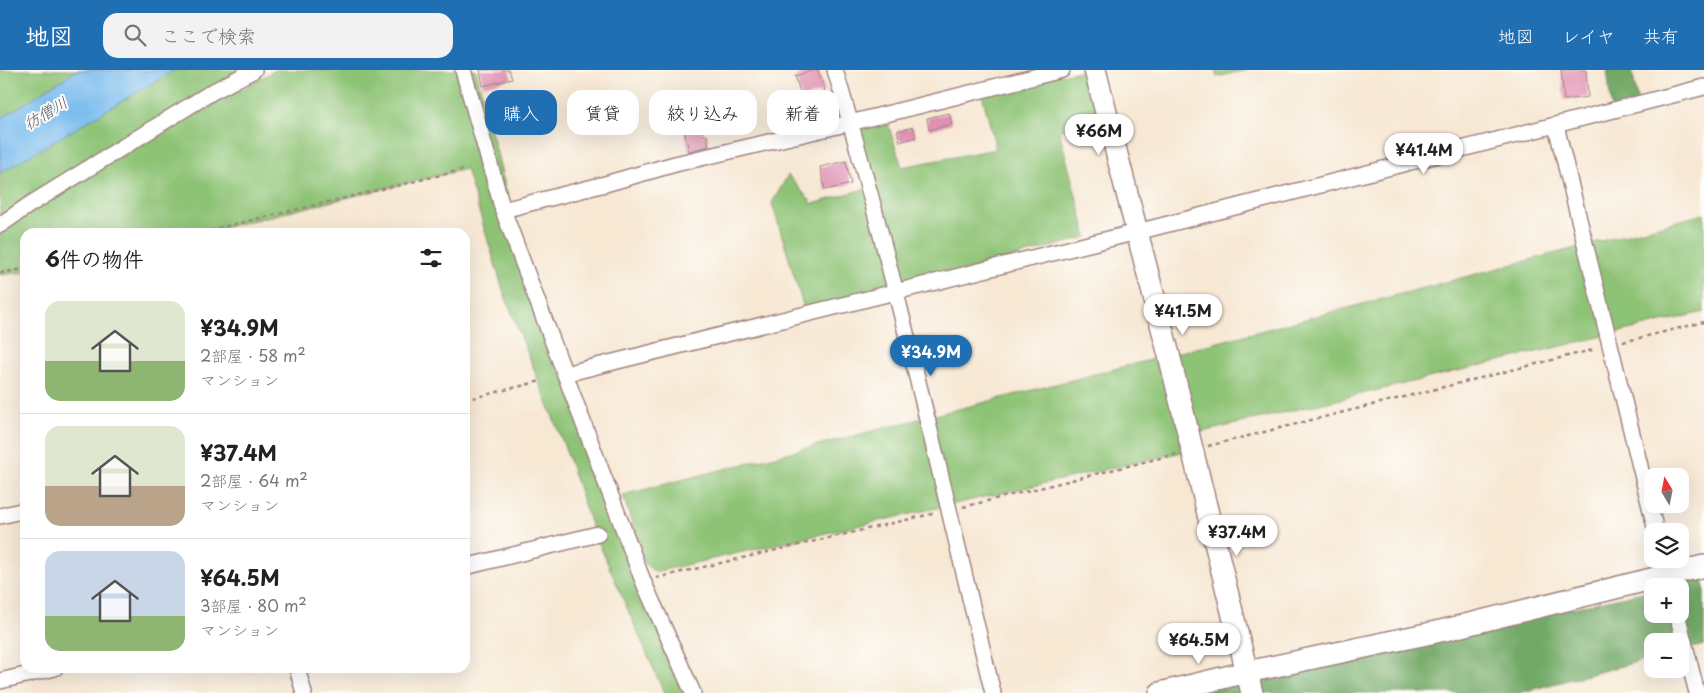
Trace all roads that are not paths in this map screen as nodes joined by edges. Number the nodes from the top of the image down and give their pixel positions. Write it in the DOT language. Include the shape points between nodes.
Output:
graph roads {
  1 [pos="254,70"];
  2 [pos="463,70"];
  3 [pos="835,70"];
  4 [pos="1062,70"];
  5 [pos="1095,70"];
  6 [pos="1704,87"];
  7 [pos="850,123"];
  8 [pos="1556,126"];
  9 [pos="503,210"];
  10 [pos="0,225"];
  11 [pos="1137,232"];
  12 [pos="895,293"];
  13 [pos="565,374"];
  14 [pos="20,511"];
  15 [pos="0,516"];
  16 [pos="1654,523"];
  17 [pos="598,534"];
  18 [pos="470,566"];
  19 [pos="1704,566"];
  20 [pos="1666,573"];
  21 [pos="1678,623"];
  22 [pos="1247,672"];
  23 [pos="34,673"];
  24 [pos="299,673"];
  25 [pos="0,681"];
  26 [pos="304,693"];
  27 [pos="693,693"];
  28 [pos="993,693"];
  29 [pos="1160,693"];
  30 [pos="1252,693"];
  31 [pos="1697,693"];
  1 -- 10 [label="street" via="204,97"];
  2 -- 9 [label="street"];
  3 -- 7 [label="street"];
  4 -- 7 [label="street"];
  5 -- 11 [label="street"];
  6 -- 8 [label="street"];
  7 -- 9 [label="street" via="675,164"];
  7 -- 12 [label="street"];
  8 -- 11 [label="street"];
  8 -- 16 [label="street"];
  9 -- 13 [label="street"];
  11 -- 12 [label="street"];
  11 -- 22 [label="street"];
  12 -- 13 [label="street"];
  12 -- 28 [label="street"];
  13 -- 27 [label="street" via="643,581"];
  14 -- 15 [label="street"];
  17 -- 18 [label="street"];
  19 -- 20 [label="street"];
  20 -- 22 [label="street" via="1445,630"];
  21 -- 31 [label="street"];
  22 -- 29 [label="street"];
  22 -- 30 [label="street"];
  23 -- 25 [label="street"];
  24 -- 26 [label="street"];
}
